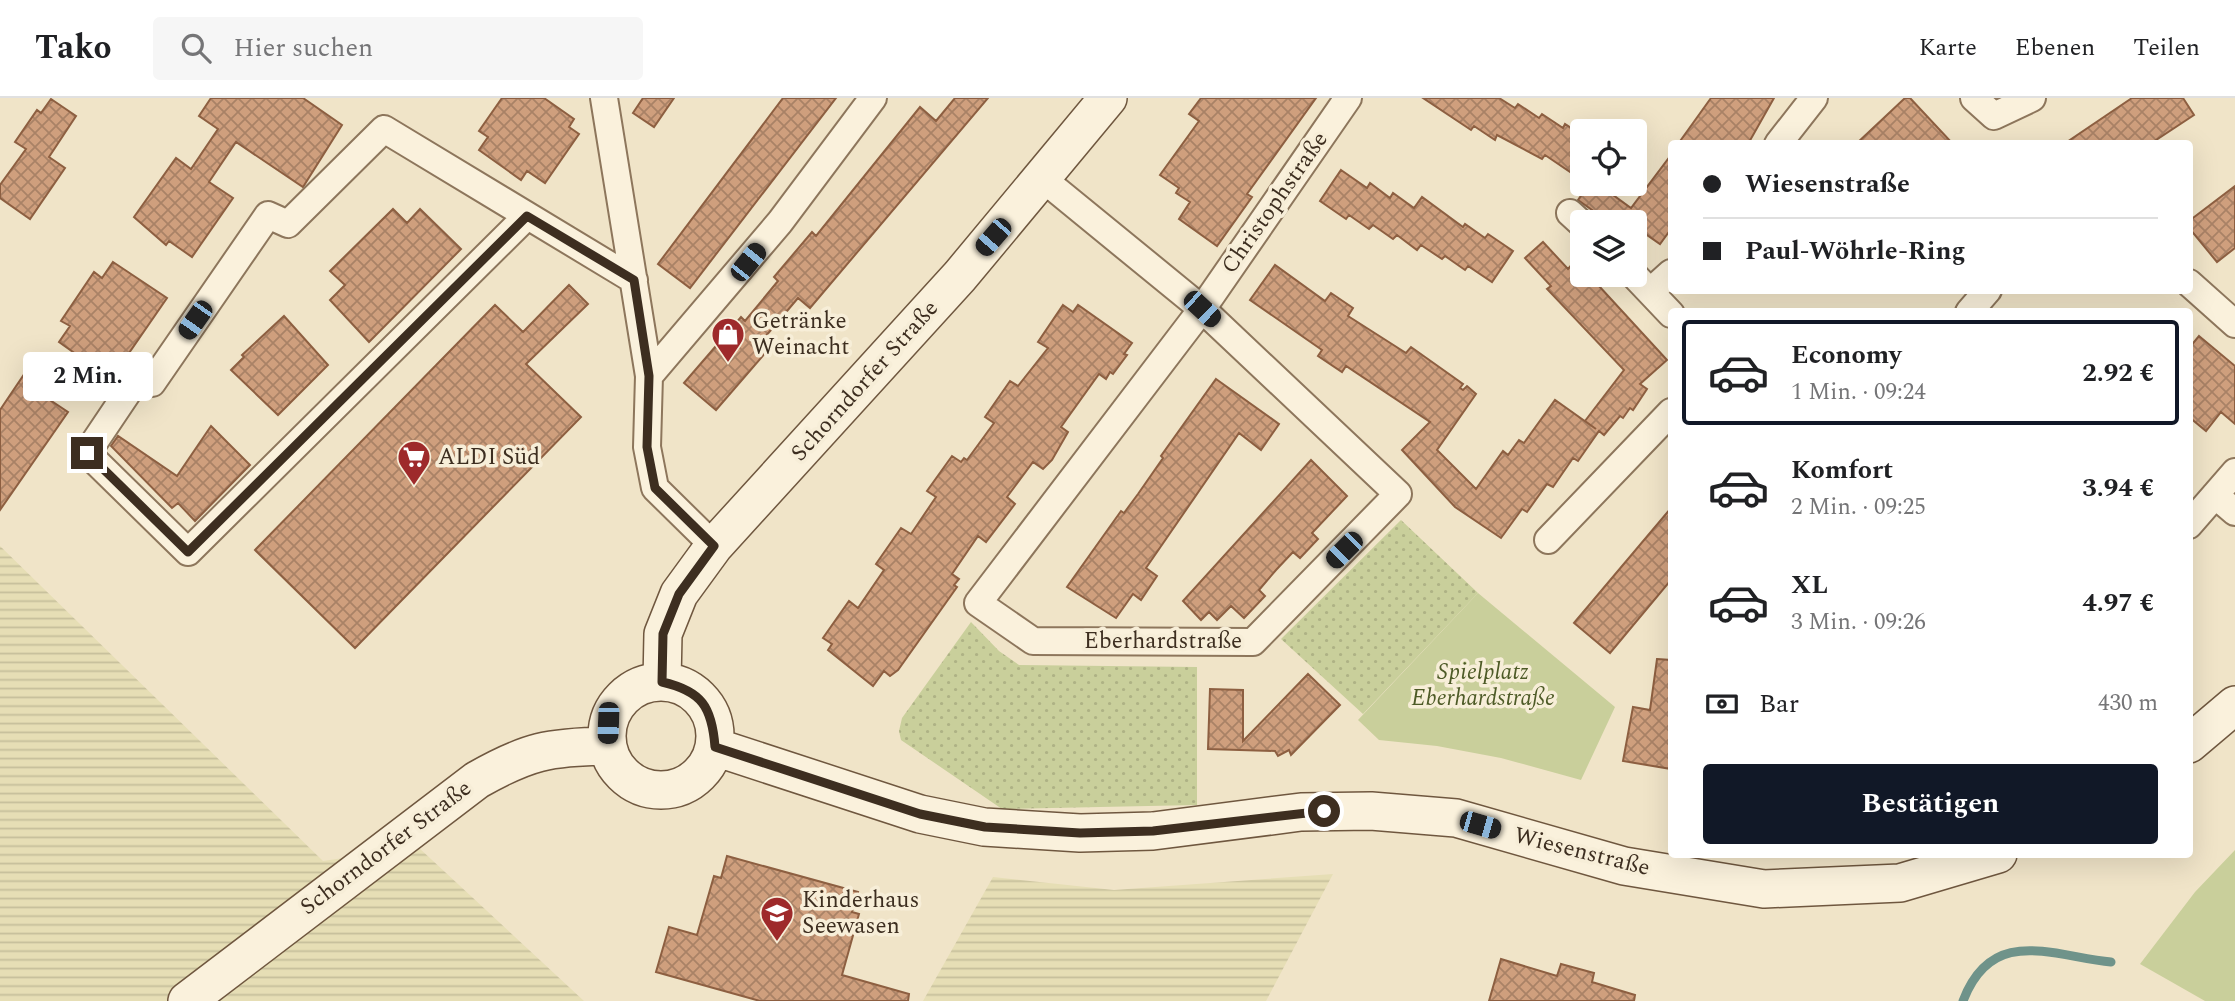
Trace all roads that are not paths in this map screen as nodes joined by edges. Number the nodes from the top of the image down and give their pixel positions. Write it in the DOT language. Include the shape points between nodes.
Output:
graph roads {
  1 [pos="604,98"];
  2 [pos="873,98"];
  3 [pos="1108,98"];
  4 [pos="1348,98"];
  5 [pos="1814,98"];
  6 [pos="1973,98"];
  7 [pos="2032,98"];
  8 [pos="1781,140"];
  9 [pos="1043,179"];
  10 [pos="527,216"];
  11 [pos="1668,274"];
  12 [pos="634,280"];
  13 [pos="1647,282"];
  14 [pos="1647,287"];
  15 [pos="2193,287"];
  16 [pos="1985,294"];
  17 [pos="1972,308"];
  18 [pos="1202,309"];
  19 [pos="1668,311"];
  20 [pos="2235,324"];
  21 [pos="649,376"];
  22 [pos="1668,415"];
  23 [pos="2235,472"];
  24 [pos="2214,495"];
  25 [pos="2235,512"];
  26 [pos="2193,519"];
  27 [pos="1548,540"];
  28 [pos="714,546"];
  29 [pos="662,682"];
  30 [pos="2235,705"];
  31 [pos="2193,741"];
  32 [pos="607,746"];
  33 [pos="715,747"];
  34 [pos="1984,858"];
  35 [pos="187,1001"];
  1 -- 12 [label="street"];
  2 -- 21 [label="street" via="780,222"];
  3 -- 9 [label="street, Schorndorfer Straße"];
  4 -- 18 [label="street, Christophstraße"];
  5 -- 8 [label="street"];
  6 -- 7 [label="street" via="1994,116"];
  9 -- 18 [label="street, Eberhardstraße"];
  9 -- 28 [label="street, Schorndorfer Straße" via="867,381"];
  10 -- 10 [label="street" via="188,552 87,453 132,386 152,383 268,215 288,224 384,129"];
  10 -- 12 [label="street"];
  11 -- 13 [label="street"];
  12 -- 21 [label="street"];
  14 -- 19 [label="street"];
  15 -- 20 [label="street"];
  16 -- 17 [label="street"];
  18 -- 18 [label="street, Eberhardstraße" via="1398,494 1253,642 1033,641 978,603"];
  21 -- 28 [label="street" via="647,447 655,488"];
  22 -- 27 [label="street"];
  23 -- 24 [label="street"];
  24 -- 25 [label="street"];
  24 -- 26 [label="street"];
  28 -- 29 [label="street, Schorndorfer Straße" via="679,594 663,634"];
  29 -- 32 [label="street" via="625,695 608,723"];
  29 -- 33 [label="street" via="684,687 703,702 713,722"];
  30 -- 31 [label="street"];
  32 -- 33 [label="street" via="614,763 633,785 664,791 693,779"];
  32 -- 35 [label="street, Schorndorfer Straße" via="538,751 517,757 477,780"];
  33 -- 34 [label="street, Wiesenstraße" via="920,814 985,827 1080,833 1141,831 1301,812 1371,811 1456,818 1624,866 1764,889 1900,883"];
}
